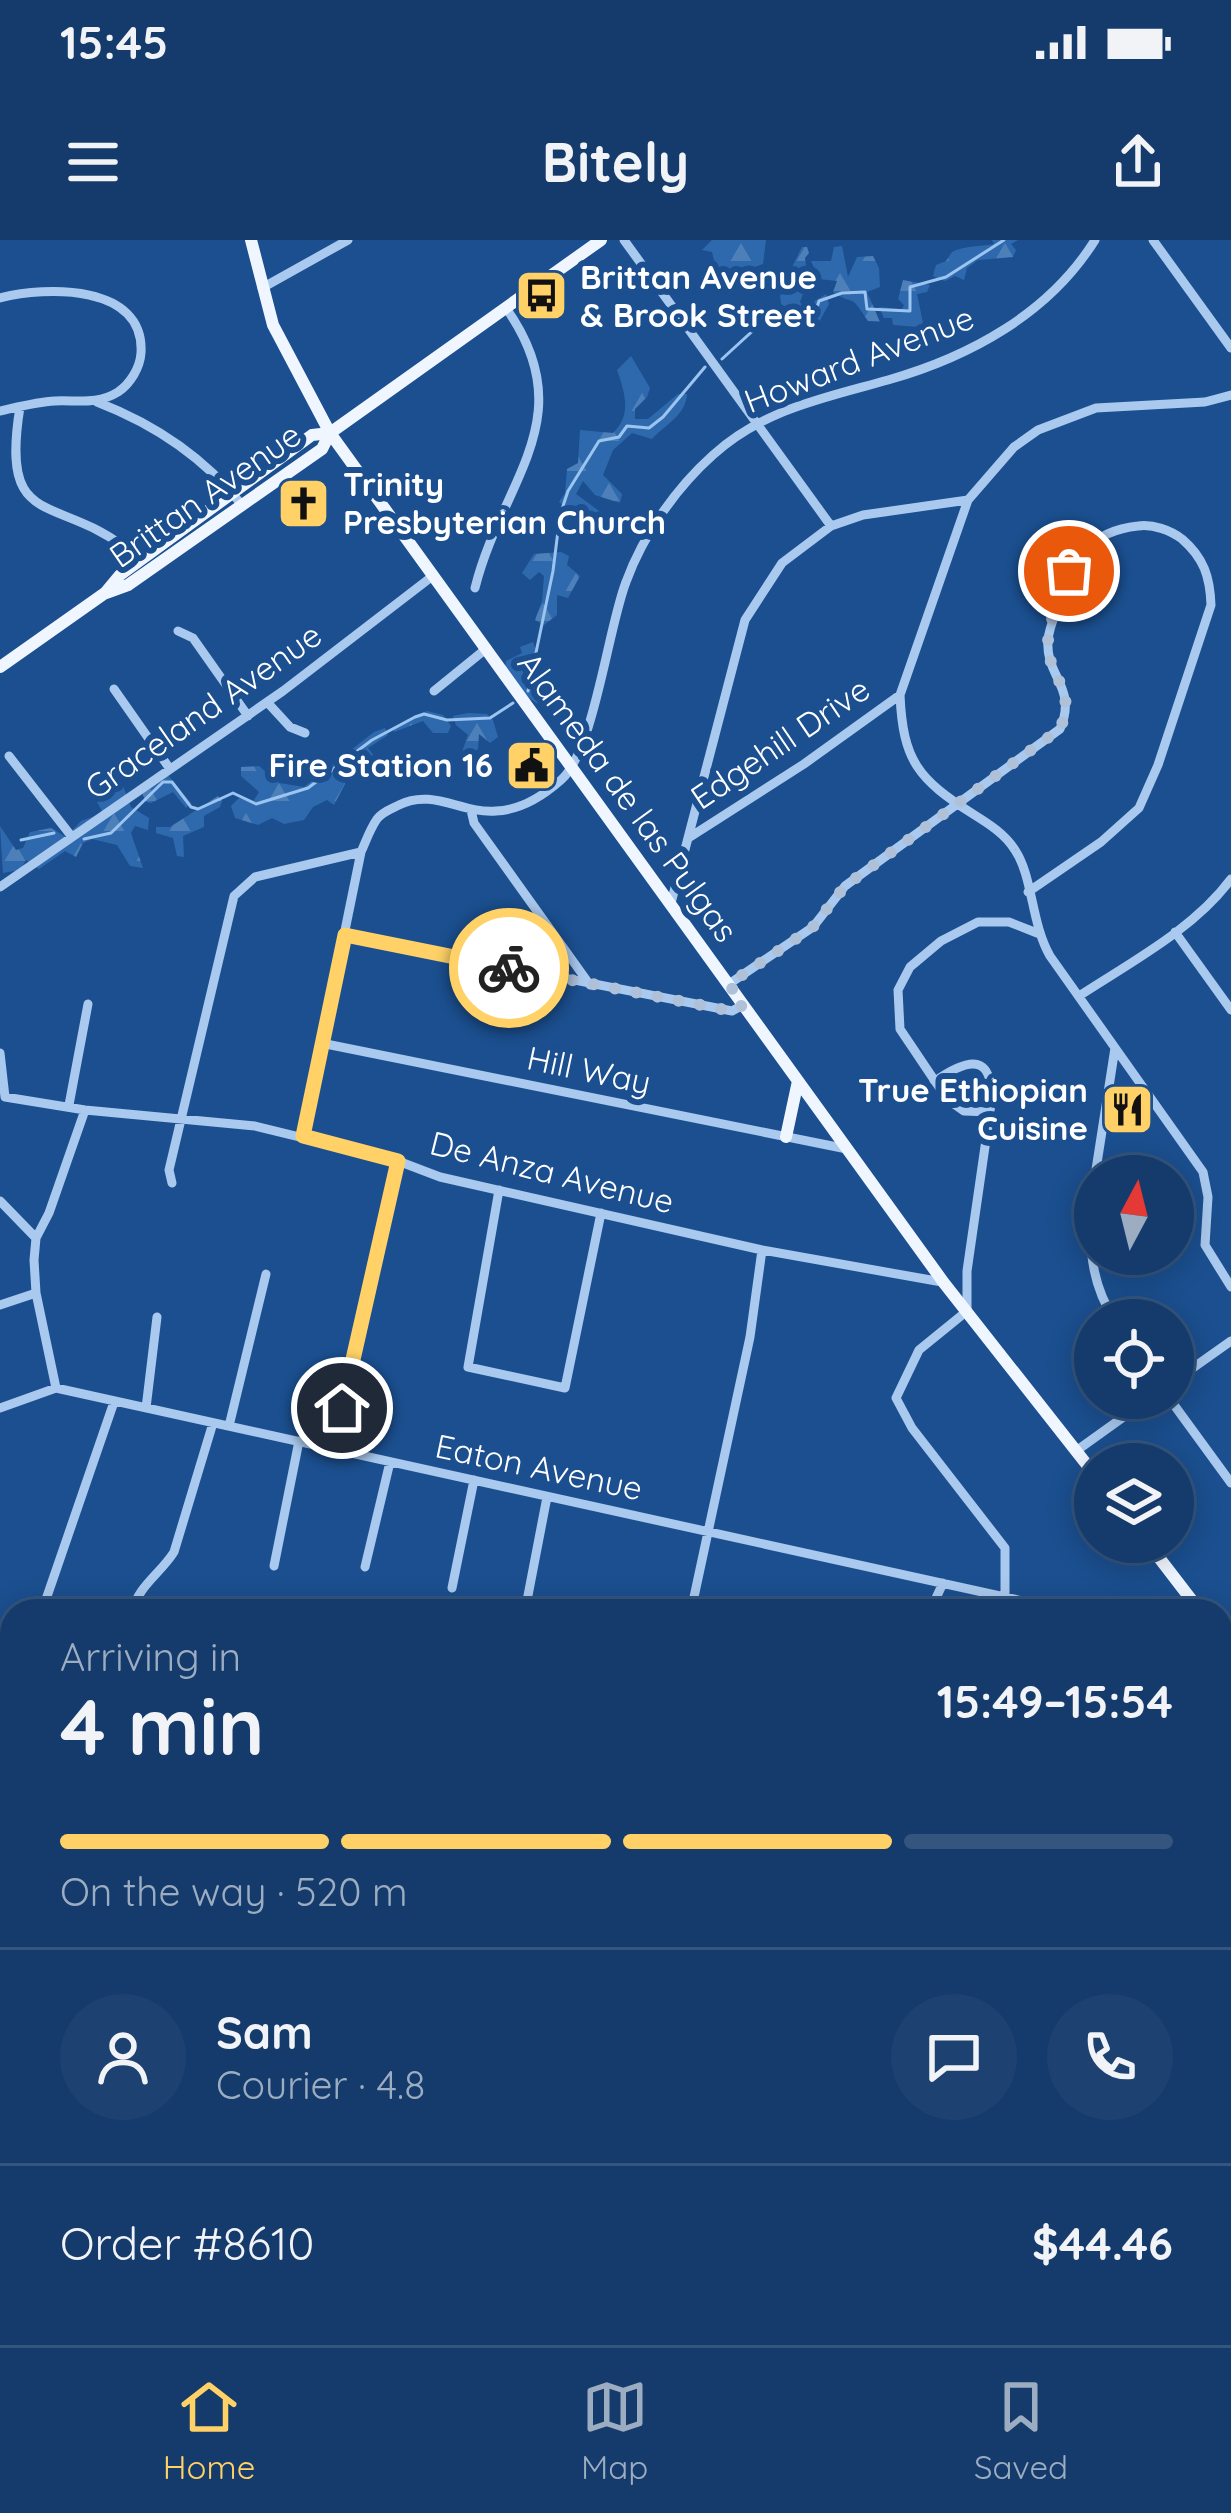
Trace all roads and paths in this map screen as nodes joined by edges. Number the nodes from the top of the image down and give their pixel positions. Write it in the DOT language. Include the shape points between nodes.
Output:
graph roads {
  1 [pos="251,240"];
  2 [pos="329,240"];
  3 [pos="348,240"];
  4 [pos="601,240"];
  5 [pos="624,240"];
  6 [pos="1095,240"];
  7 [pos="1153,240"];
  8 [pos="313,259"];
  9 [pos="0,283"];
  10 [pos="262,288"];
  11 [pos="4,297"];
  12 [pos="506,308"];
  13 [pos="1231,348"];
  14 [pos="1231,395"];
  15 [pos="96,402"];
  16 [pos="20,407"];
  17 [pos="0,411"];
  18 [pos="757,422"];
  19 [pos="329,433"];
  20 [pos="238,499"];
  21 [pos="968,500"];
  22 [pos="831,526"];
  23 [pos="124,547"];
  24 [pos="434,575"];
  25 [pos="475,588"];
  26 [pos="178,632"];
  27 [pos="487,648"];
  28 [pos="0,667"];
  29 [pos="114,689"];
  30 [pos="434,692"];
  31 [pos="900,694"];
  32 [pos="267,702"];
  33 [pos="248,716"];
  34 [pos="305,733"];
  35 [pos="9,757"];
  36 [pos="572,767"];
  37 [pos="170,769"];
  38 [pos="956,803"];
  39 [pos="472,810"];
  40 [pos="72,837"];
  41 [pos="690,837"];
  42 [pos="361,852"];
  43 [pos="1231,879"];
  44 [pos="0,887"];
  45 [pos="1028,892"];
  46 [pos="671,903"];
  47 [pos="1175,932"];
  48 [pos="1037,933"];
  49 [pos="345,935"];
  50 [pos="729,984"];
  51 [pos="590,985"];
  52 [pos="1079,996"];
  53 [pos="88,1004"];
  54 [pos="743,1005"];
  55 [pos="1231,1010"];
  56 [pos="321,1042"];
  57 [pos="1115,1048"];
  58 [pos="0,1053"];
  59 [pos="798,1081"];
  60 [pos="934,1082"];
  61 [pos="69,1105"];
  62 [pos="85,1110"];
  63 [pos="990,1112"];
  64 [pos="184,1117"];
  65 [pos="303,1136"];
  66 [pos="786,1137"];
  67 [pos="847,1149"];
  68 [pos="1099,1155"];
  69 [pos="398,1161"];
  70 [pos="172,1183"];
  71 [pos="499,1190"];
  72 [pos="0,1201"];
  73 [pos="602,1213"];
  74 [pos="36,1238"];
  75 [pos="762,1250"];
  76 [pos="968,1271"];
  77 [pos="266,1274"];
  78 [pos="941,1278"];
  79 [pos="1231,1287"];
  80 [pos="36,1293"];
  81 [pos="0,1305"];
  82 [pos="967,1311"];
  83 [pos="157,1317"];
  84 [pos="1231,1341"];
  85 [pos="1194,1367"];
  86 [pos="56,1388"];
  87 [pos="114,1402"];
  88 [pos="0,1408"];
  89 [pos="146,1408"];
  90 [pos="1121,1419"];
  91 [pos="1184,1419"];
  92 [pos="213,1423"];
  93 [pos="229,1426"];
  94 [pos="299,1441"];
  95 [pos="1087,1443"];
  96 [pos="1074,1448"];
  97 [pos="333,1449"];
  98 [pos="390,1462"];
  99 [pos="474,1480"];
  100 [pos="1231,1483"];
  101 [pos="547,1497"];
  102 [pos="705,1530"];
  103 [pos="1163,1563"];
  104 [pos="274,1566"];
  105 [pos="365,1567"];
  106 [pos="943,1583"];
  107 [pos="452,1588"];
  108 [pos="1005,1596"];
  109 [pos="45,1599"];
  110 [pos="135,1599"];
  111 [pos="527,1599"];
  112 [pos="693,1599"];
  113 [pos="936,1599"];
  114 [pos="1018,1599"];
  115 [pos="1191,1599"];
  1 -- 10 [label="main road, Alameda de las Pulgas"];
  2 -- 8 [label="street"];
  3 -- 8 [label="street"];
  4 -- 12 [label="main road, Brittan Avenue"];
  5 -- 18 [label="street"];
  6 -- 18 [label="street, Howard Avenue" via="1048,295 985,342"];
  7 -- 13 [label="street"];
  8 -- 10 [label="street"];
  9 -- 11 [label="street"];
  10 -- 19 [label="main road, Alameda de las Pulgas"];
  11 -- 15 [label="street" via="88,294 128,314 139,364 121,390"];
  12 -- 19 [label="main road, Brittan Avenue"];
  12 -- 25 [label="street" via="529,344 540,409"];
  14 -- 21 [label="street, Edgehill Drive" via="1065,417 1014,447"];
  15 -- 16 [label="street"];
  15 -- 20 [label="street" via="179,443"];
  16 -- 17 [label="street"];
  16 -- 23 [label="street" via="9,460 22,495"];
  18 -- 22 [label="street"];
  18 -- 36 [label="street, Howard Avenue" via="692,476 640,550"];
  19 -- 20 [label="main road, Brittan Avenue" via="312,435"];
  19 -- 24 [label="main road, Alameda de las Pulgas"];
  20 -- 28 [label="main road, Brittan Avenue"];
  21 -- 22 [label="street"];
  21 -- 31 [label="street, Edgehill Drive"];
  22 -- 41 [label="street" via="782,563 745,620"];
  24 -- 27 [label="main road, Alameda de las Pulgas"];
  24 -- 32 [label="street, Graceland Avenue"];
  26 -- 33 [label="street" via="193,638"];
  27 -- 30 [label="street"];
  27 -- 36 [label="main road, Alameda de las Pulgas"];
  29 -- 37 [label="street"];
  31 -- 38 [label="street" via="902,733 921,776"];
  31 -- 41 [label="street, Edgehill Drive"];
  32 -- 33 [label="street, Graceland Avenue"];
  32 -- 34 [label="street"];
  33 -- 37 [label="street, Graceland Avenue"];
  35 -- 40 [label="street"];
  36 -- 39 [label="street" via="522,806"];
  36 -- 46 [label="main road, Alameda de las Pulgas"];
  37 -- 40 [label="street, Graceland Avenue"];
  38 -- 45 [label="street" via="1006,838"];
  38 -- 45 [label="street" via="1060,729 1067,703 1048,638 1078,554 1119,528 1150,525 1178,536 1201,557 1210,605 1158,765 1139,808"];
  38 -- 50 [label="street" via="845,886 812,928"];
  39 -- 42 [label="street" via="410,799 379,814"];
  39 -- 51 [label="street"];
  40 -- 44 [label="street, Graceland Avenue"];
  41 -- 46 [label="street"];
  42 -- 49 [label="street"];
  42 -- 64 [label="street" via="255,877 234,896"];
  43 -- 47 [label="street"];
  45 -- 48 [label="street"];
  46 -- 50 [label="main road, Alameda de las Pulgas"];
  47 -- 52 [label="street"];
  47 -- 55 [label="street"];
  48 -- 52 [label="street"];
  48 -- 60 [label="street" via="977,922 910,968 898,990 899,1029"];
  49 -- 51 [label="street"];
  49 -- 56 [label="street"];
  50 -- 54 [label="main road, Alameda de las Pulgas"];
  51 -- 54 [label="street" via="732,1011"];
  52 -- 57 [label="street"];
  53 -- 61 [label="street"];
  54 -- 59 [label="main road, Alameda de las Pulgas"];
  56 -- 65 [label="street"];
  56 -- 66 [label="street, Hill Way"];
  57 -- 68 [label="street"];
  57 -- 79 [label="street" via="1203,1172 1205,1245"];
  58 -- 61 [label="street, De Anza Avenue" via="5,1097"];
  59 -- 66 [label="main road"];
  59 -- 67 [label="main road, Alameda de las Pulgas"];
  60 -- 63 [label="street" via="955,1108"];
  60 -- 63 [label="street" via="958,1065 985,1068 992,1076"];
  61 -- 62 [label="street, De Anza Avenue"];
  62 -- 64 [label="street, De Anza Avenue"];
  62 -- 74 [label="street"];
  63 -- 76 [label="street"];
  64 -- 65 [label="street, De Anza Avenue"];
  64 -- 70 [label="street"];
  65 -- 69 [label="street, De Anza Avenue"];
  66 -- 67 [label="street, Hill Way"];
  67 -- 78 [label="main road, Alameda de las Pulgas"];
  69 -- 71 [label="street, De Anza Avenue"];
  69 -- 97 [label="street"];
  71 -- 73 [label="street, De Anza Avenue"];
  71 -- 73 [label="street" via="468,1367 565,1388"];
  72 -- 74 [label="street"];
  73 -- 75 [label="street, De Anza Avenue"];
  74 -- 80 [label="street"];
  75 -- 78 [label="street, De Anza Avenue"];
  75 -- 102 [label="street"];
  76 -- 78 [label="street, De Anza Avenue"];
  76 -- 82 [label="street"];
  77 -- 93 [label="street"];
  78 -- 82 [label="main road, Alameda de las Pulgas"];
  80 -- 81 [label="street"];
  80 -- 86 [label="street"];
  82 -- 96 [label="main road, Alameda de las Pulgas"];
  82 -- 108 [label="street" via="919,1350 896,1398 1006,1548"];
  83 -- 89 [label="street"];
  84 -- 85 [label="street"];
  86 -- 87 [label="street, Eaton Avenue"];
  86 -- 88 [label="street"];
  87 -- 89 [label="street, Eaton Avenue"];
  87 -- 109 [label="street"];
  89 -- 92 [label="street, Eaton Avenue"];
  90 -- 95 [label="street"];
  91 -- 100 [label="street"];
  92 -- 93 [label="street, Eaton Avenue"];
  92 -- 110 [label="street" via="174,1552"];
  93 -- 94 [label="street, Eaton Avenue"];
  94 -- 97 [label="street, Eaton Avenue"];
  94 -- 104 [label="street"];
  97 -- 98 [label="street, Eaton Avenue"];
  98 -- 99 [label="street, Eaton Avenue"];
  98 -- 105 [label="street"];
  99 -- 101 [label="street, Eaton Avenue"];
  99 -- 107 [label="street"];
  101 -- 102 [label="street, Eaton Avenue"];
  101 -- 111 [label="street"];
  102 -- 106 [label="street, Eaton Avenue"];
  102 -- 112 [label="street"];
  103 -- 115 [label="main road"];
  106 -- 108 [label="street, Eaton Avenue"];
  106 -- 113 [label="street"];
  108 -- 114 [label="street, Eaton Avenue"];
}
